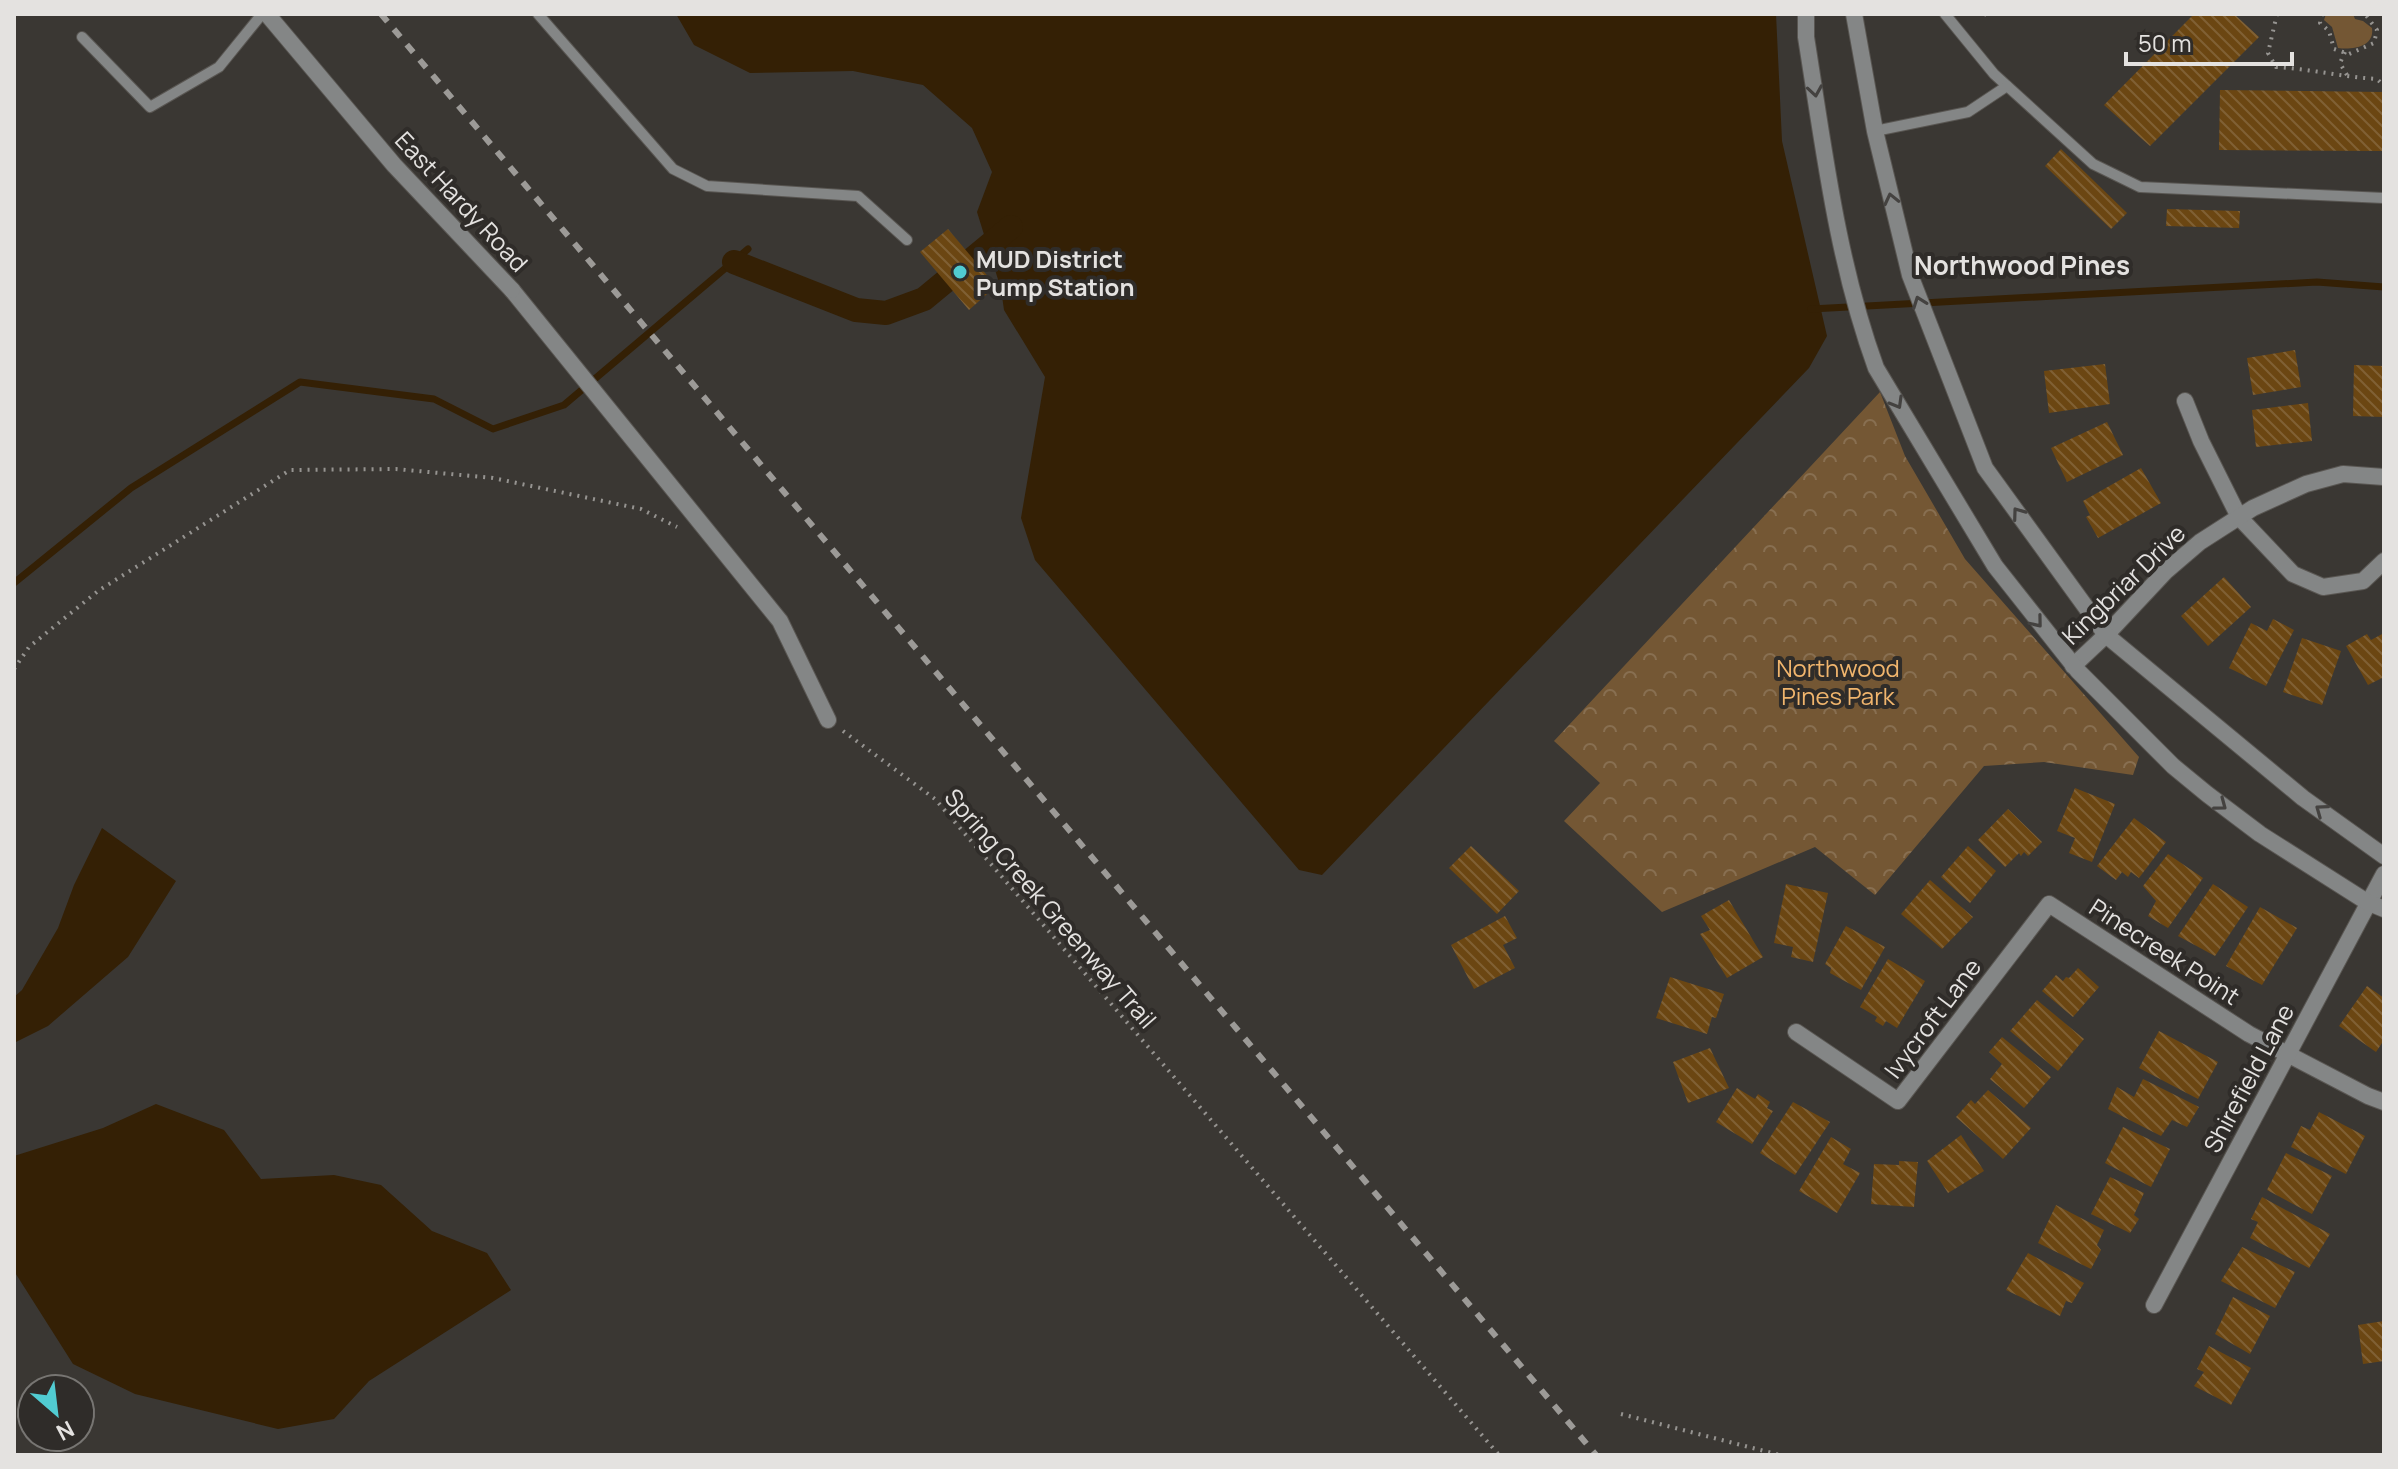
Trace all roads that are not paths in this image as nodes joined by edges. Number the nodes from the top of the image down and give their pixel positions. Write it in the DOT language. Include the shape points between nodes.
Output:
graph roads {
  1 [pos="265,14"];
  2 [pos="538,14"];
  3 [pos="1806,14"];
  4 [pos="1854,14"];
  5 [pos="1945,14"];
  6 [pos="82,37"];
  7 [pos="2007,86"];
  8 [pos="1875,131"];
  9 [pos="2384,198"];
  10 [pos="907,240"];
  11 [pos="2185,401"];
  12 [pos="2384,477"];
  13 [pos="2239,517"];
  14 [pos="2384,561"];
  15 [pos="2106,635"];
  16 [pos="2073,666"];
  17 [pos="828,720"];
  18 [pos="2384,856"];
  19 [pos="2384,874"];
  20 [pos="2367,902"];
  21 [pos="2049,904"];
  22 [pos="2384,909"];
  23 [pos="1796,1032"];
  24 [pos="2287,1055"];
  25 [pos="2384,1102"];
  26 [pos="2154,1305"];
  1 -- 6 [label="lane" via="219,67 150,107"];
  1 -- 17 [label="street, East Hardy Road" via="394,165 512,290 780,621"];
  2 -- 10 [label="lane" via="673,169 707,186 858,196"];
  3 -- 16 [label="street, one-way" via="1847,277 1876,368 1986,553"];
  4 -- 8 [label="street"];
  5 -- 7 [label="lane"];
  7 -- 8 [label="lane" via="1968,112"];
  7 -- 9 [label="lane" via="2093,164 2140,187"];
  15 -- 8 [label="street, one-way" via="1985,468 1910,275"];
  11 -- 13 [label="street"];
  12 -- 13 [label="street, Kingbriar Drive" via="2343,474"];
  13 -- 14 [label="street" via="2293,574 2323,587 2363,581"];
  13 -- 15 [label="street, Kingbriar Drive" via="2165,572"];
  15 -- 16 [label="street, Kingbriar Drive"];
  18 -- 15 [label="street, one-way" via="2303,798"];
  16 -- 20 [label="street, one-way" via="2207,794"];
  19 -- 20 [label="street, Shirefield Lane"];
  20 -- 22 [label="street"];
  20 -- 24 [label="street, Shirefield Lane"];
  21 -- 23 [label="street, Ivycroft Lane" via="1898,1101"];
  21 -- 24 [label="street, Pinecreek Point"];
  24 -- 25 [label="street, Pinecreek Point"];
  24 -- 26 [label="street, Shirefield Lane"];
}
